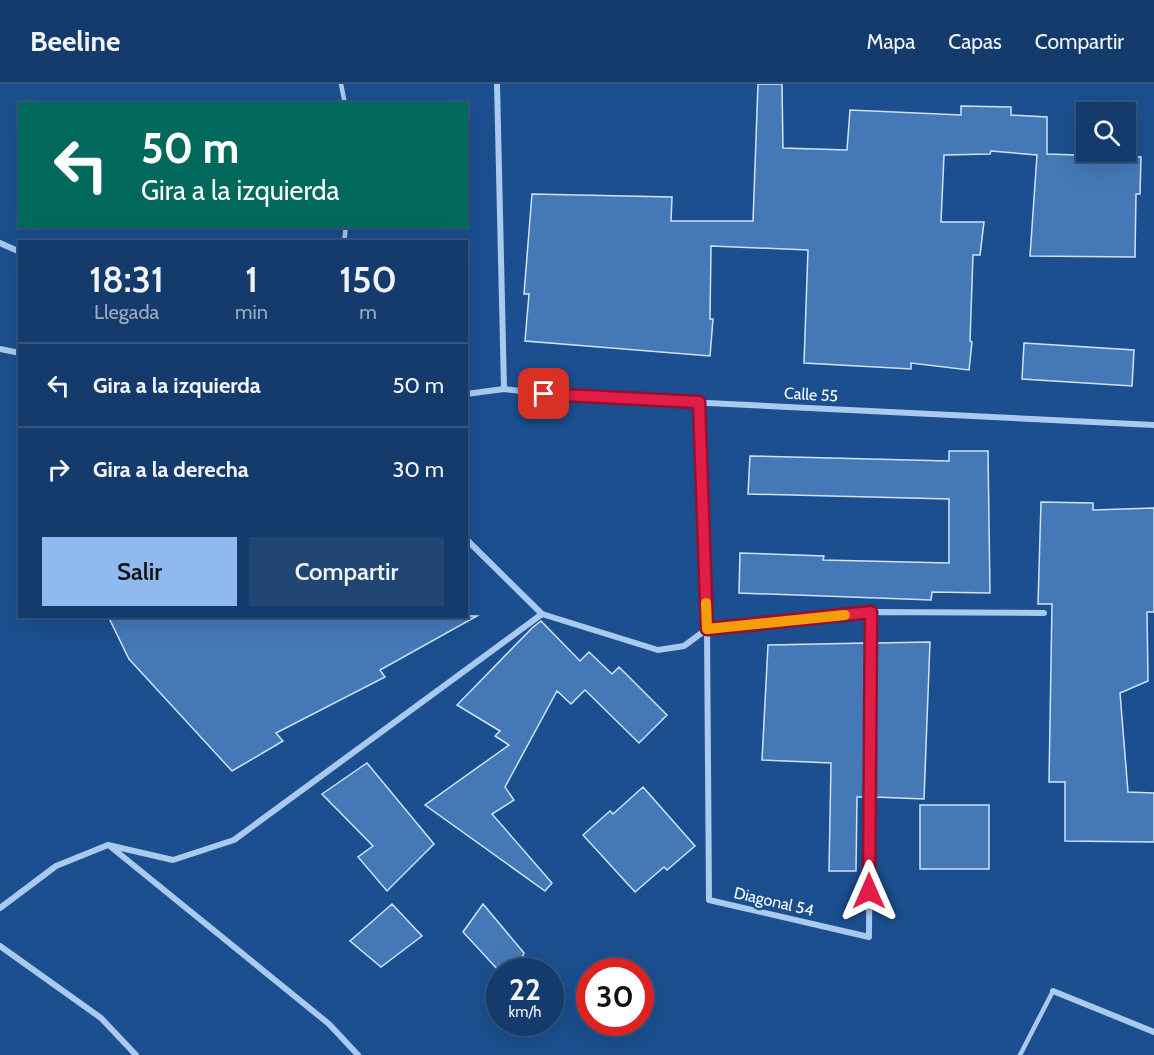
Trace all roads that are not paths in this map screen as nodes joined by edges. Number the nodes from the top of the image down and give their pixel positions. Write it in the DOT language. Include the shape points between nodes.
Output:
graph roads {
  1 [pos="341,84"];
  2 [pos="497,84"];
  3 [pos="345,102"];
  4 [pos="0,243"];
  5 [pos="18,251"];
  6 [pos="0,349"];
  7 [pos="18,353"];
  8 [pos="504,389"];
  9 [pos="468,394"];
  10 [pos="699,402"];
  11 [pos="1154,425"];
  12 [pos="468,541"];
  13 [pos="871,612"];
  14 [pos="1044,613"];
  15 [pos="542,614"];
  16 [pos="707,629"];
  17 [pos="108,845"];
  18 [pos="0,908"];
  19 [pos="0,946"];
  20 [pos="1053,991"];
  21 [pos="1154,1032"];
  22 [pos="136,1055"];
  23 [pos="358,1055"];
  24 [pos="1020,1055"];
  1 -- 3 [label="lane"];
  2 -- 8 [label="street"];
  4 -- 5 [label="street"];
  6 -- 7 [label="street"];
  8 -- 9 [label="street, Calle 55"];
  8 -- 10 [label="street, Calle 55"];
  10 -- 11 [label="street, Calle 55"];
  10 -- 16 [label="street"];
  12 -- 15 [label="street"];
  13 -- 14 [label="street"];
  13 -- 16 [label="street"];
  13 -- 16 [label="street, Diagonal 54" via="869,937 709,900"];
  15 -- 16 [label="street" via="658,650 684,646"];
  15 -- 17 [label="street" via="234,840 173,860"];
  17 -- 18 [label="street" via="56,866"];
  17 -- 23 [label="street" via="329,1024"];
  19 -- 22 [label="street" via="101,1018"];
  20 -- 21 [label="street"];
  20 -- 24 [label="lane"];
}
